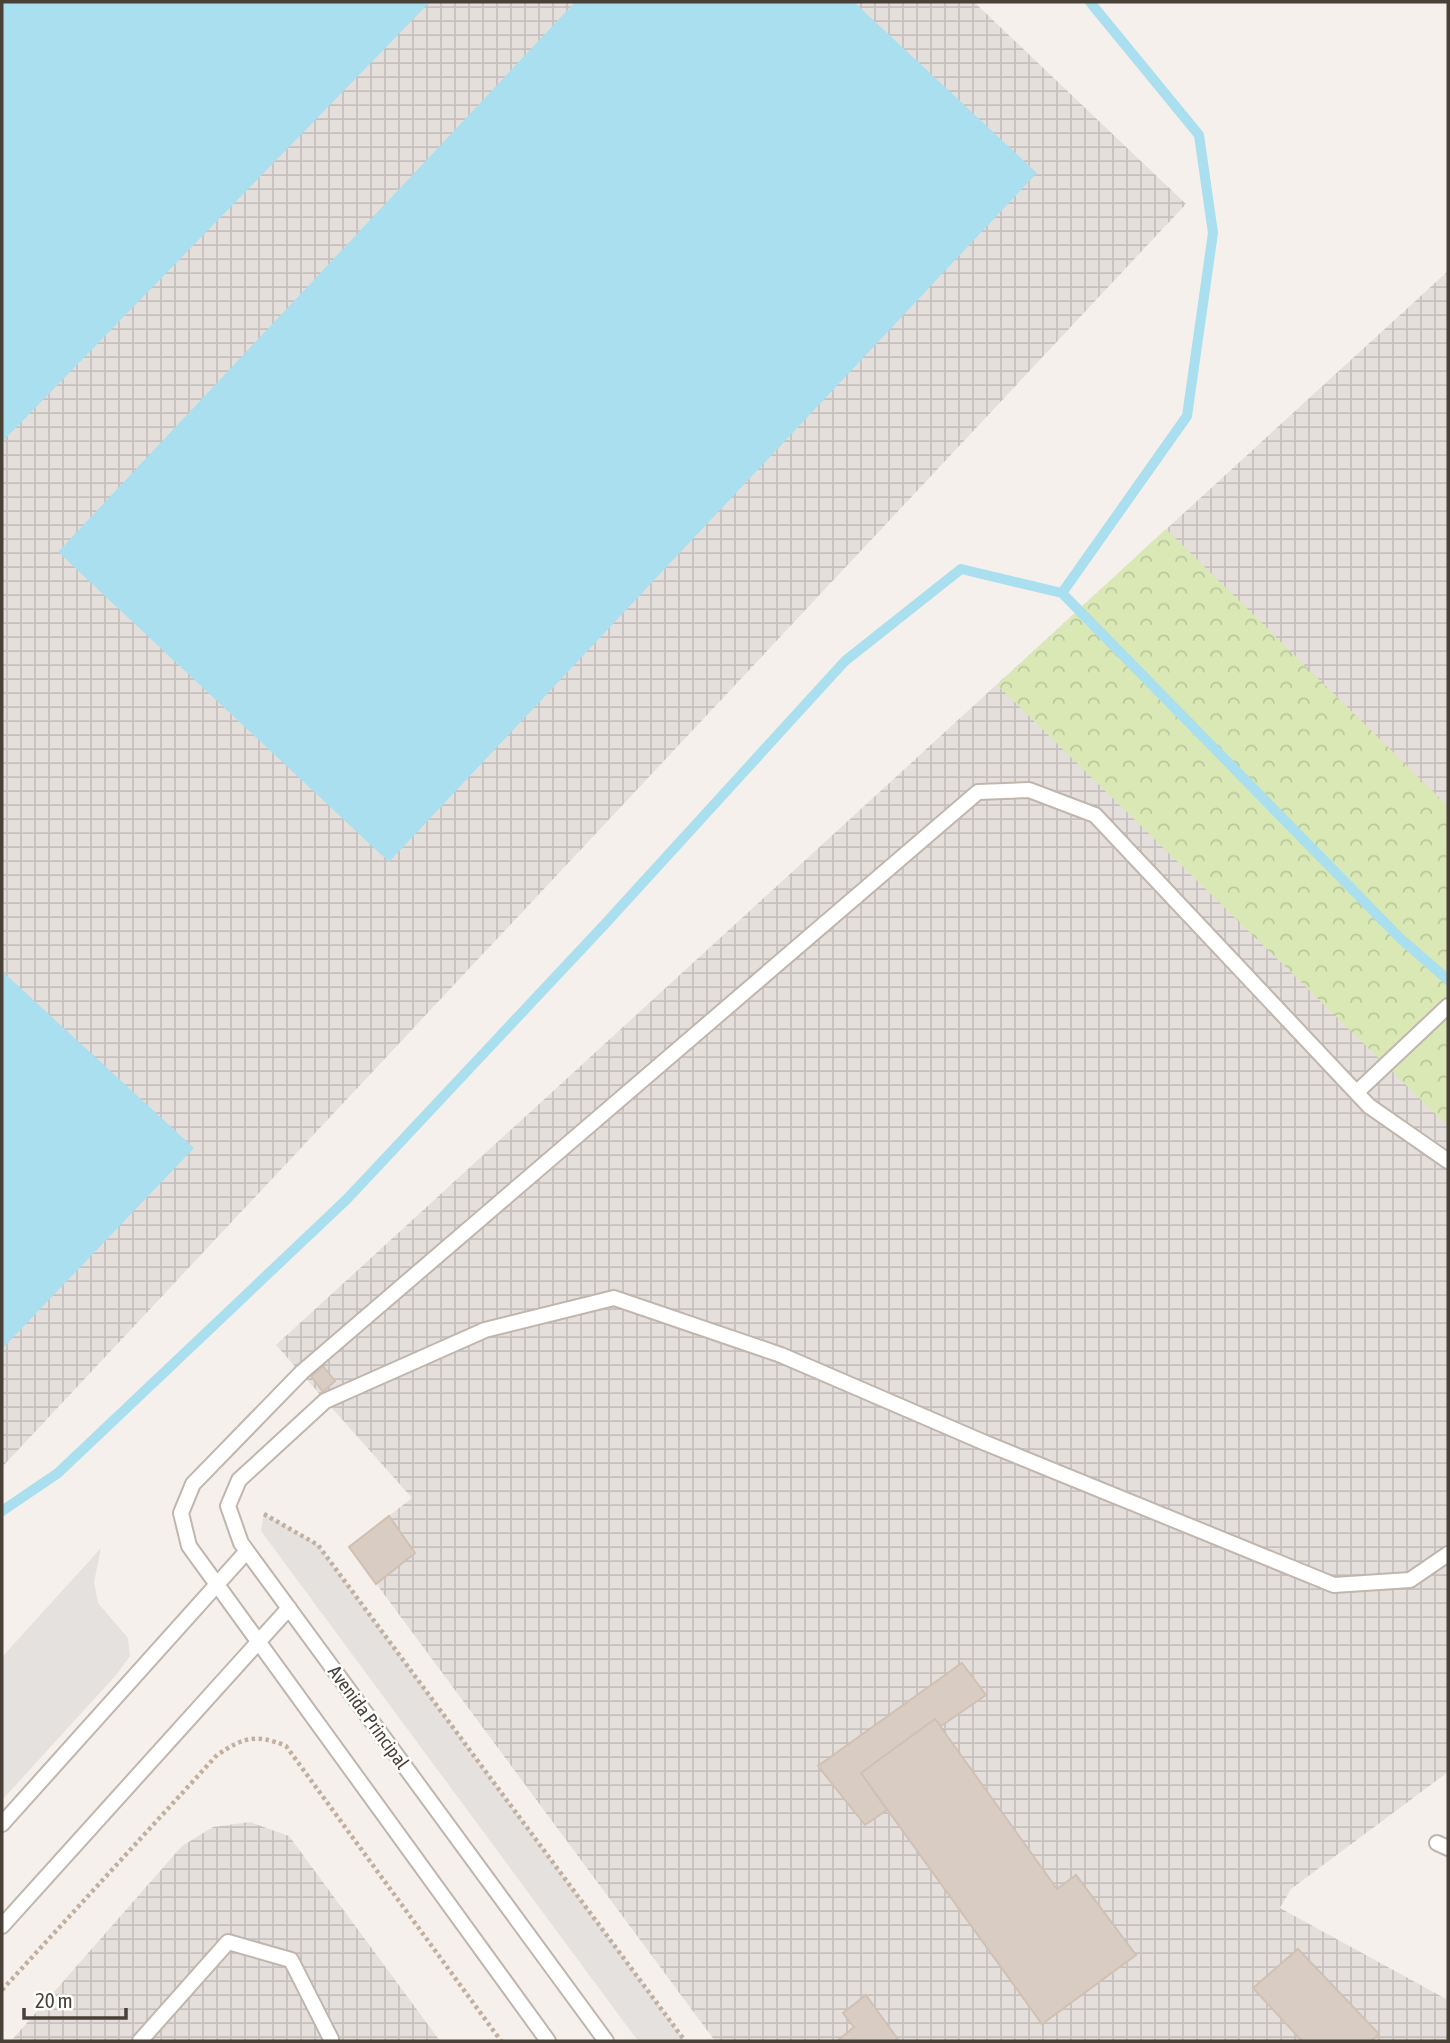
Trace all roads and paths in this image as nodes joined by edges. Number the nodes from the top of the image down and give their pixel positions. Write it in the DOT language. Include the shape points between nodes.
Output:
graph roads {
  1 [pos="1447,1007"];
  2 [pos="1357,1092"];
  3 [pos="1448,1161"];
  4 [pos="264,1514"];
  5 [pos="247,1551"];
  6 [pos="1448,1554"];
  7 [pos="218,1585"];
  8 [pos="289,1608"];
  9 [pos="259,1642"];
  10 [pos="2,1824"];
  11 [pos="2,1926"];
  12 [pos="2,1990"];
  13 [pos="140,2041"];
  14 [pos="331,2041"];
  15 [pos="501,2041"];
  16 [pos="548,2041"];
  17 [pos="606,2041"];
  18 [pos="685,2041"];
  1 -- 2 [label="lane"];
  2 -- 3 [label="lane"];
  2 -- 7 [label="lane" via="1096,815 1029,790 978,792 302,1372 192,1484 181,1513 189,1546"];
  4 -- 18 [label="path" via="318,1545"];
  5 -- 6 [label="lane, Avenida Principal" via="228,1506 239,1480 325,1401 485,1330 614,1298 781,1355 1334,1585 1410,1580"];
  5 -- 7 [label="lane"];
  5 -- 8 [label="lane, Avenida Principal"];
  7 -- 9 [label="lane"];
  7 -- 10 [label="lane"];
  8 -- 9 [label="lane"];
  8 -- 17 [label="lane, Avenida Principal"];
  9 -- 11 [label="lane"];
  9 -- 16 [label="lane"];
  12 -- 15 [label="path" via="216,1755 253,1737 286,1746"];
  13 -- 14 [label="lane" via="228,1942 291,1960"];
}
